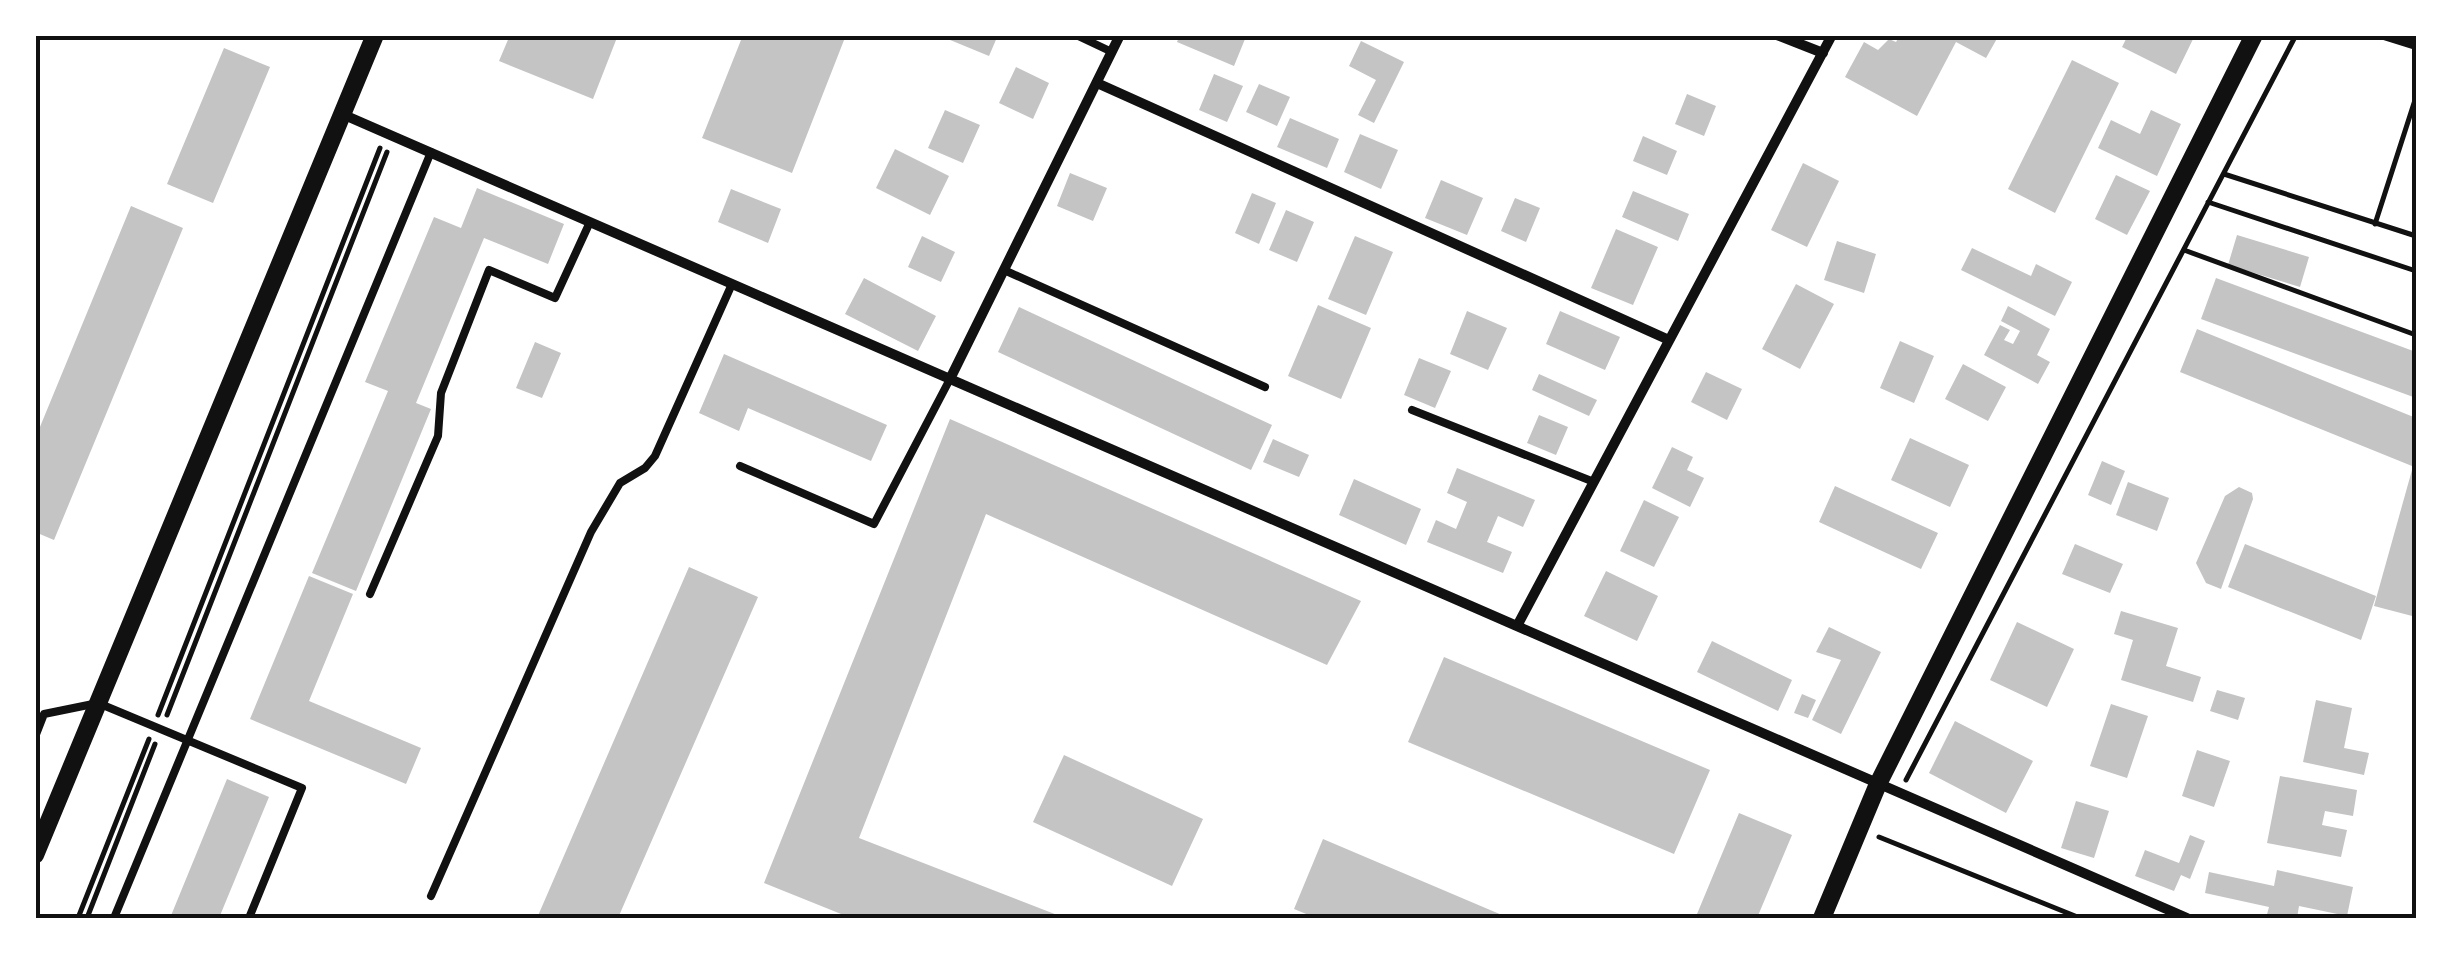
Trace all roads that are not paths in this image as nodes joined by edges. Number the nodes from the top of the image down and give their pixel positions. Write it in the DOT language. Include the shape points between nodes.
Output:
graph roads {
  1 [pos="375,35"];
  2 [pos="1076,35"];
  3 [pos="1120,35"];
  4 [pos="1777,35"];
  5 [pos="1832,35"];
  6 [pos="2254,35"];
  7 [pos="2384,35"];
  8 [pos="2416,45"];
  9 [pos="1112,52"];
  10 [pos="1823,53"];
  11 [pos="1097,83"];
  12 [pos="342,114"];
  13 [pos="431,152"];
  14 [pos="590,222"];
  15 [pos="1004,270"];
  16 [pos="732,284"];
  17 [pos="1670,340"];
  18 [pos="950,379"];
  19 [pos="1266,388"];
  20 [pos="1412,410"];
  21 [pos="740,466"];
  22 [pos="1594,482"];
  23 [pos="370,594"];
  24 [pos="1517,626"];
  25 [pos="98,703"];
  26 [pos="35,737"];
  27 [pos="187,740"];
  28 [pos="1878,784"];
  29 [pos="35,855"];
  30 [pos="431,896"];
  31 [pos="114,918"];
  32 [pos="249,918"];
  33 [pos="1822,918"];
  34 [pos="2187,918"];
  1 -- 12 [label="street"];
  2 -- 9 [label="lane"];
  3 -- 9 [label="street"];
  4 -- 10 [label="street"];
  5 -- 10 [label="street"];
  6 -- 28 [label="street"];
  7 -- 8 [label="street"];
  9 -- 11 [label="street"];
  10 -- 17 [label="street"];
  11 -- 15 [label="street"];
  11 -- 17 [label="street"];
  12 -- 13 [label="street"];
  12 -- 25 [label="street"];
  13 -- 14 [label="street"];
  13 -- 27 [label="lane"];
  14 -- 16 [label="street"];
  14 -- 23 [label="lane" via="555,298 489,270 442,393 438,436"];
  15 -- 18 [label="street"];
  15 -- 19 [label="lane"];
  16 -- 18 [label="street"];
  16 -- 30 [label="lane" via="655,456 620,483 591,532"];
  17 -- 22 [label="street"];
  18 -- 21 [label="lane" via="874,524"];
  18 -- 24 [label="street"];
  20 -- 22 [label="lane"];
  22 -- 24 [label="street"];
  24 -- 28 [label="street"];
  25 -- 26 [label="lane" via="44,714"];
  25 -- 27 [label="lane"];
  25 -- 29 [label="street"];
  27 -- 31 [label="lane"];
  27 -- 32 [label="lane" via="302,788"];
  28 -- 33 [label="street"];
  28 -- 34 [label="street"];
}
